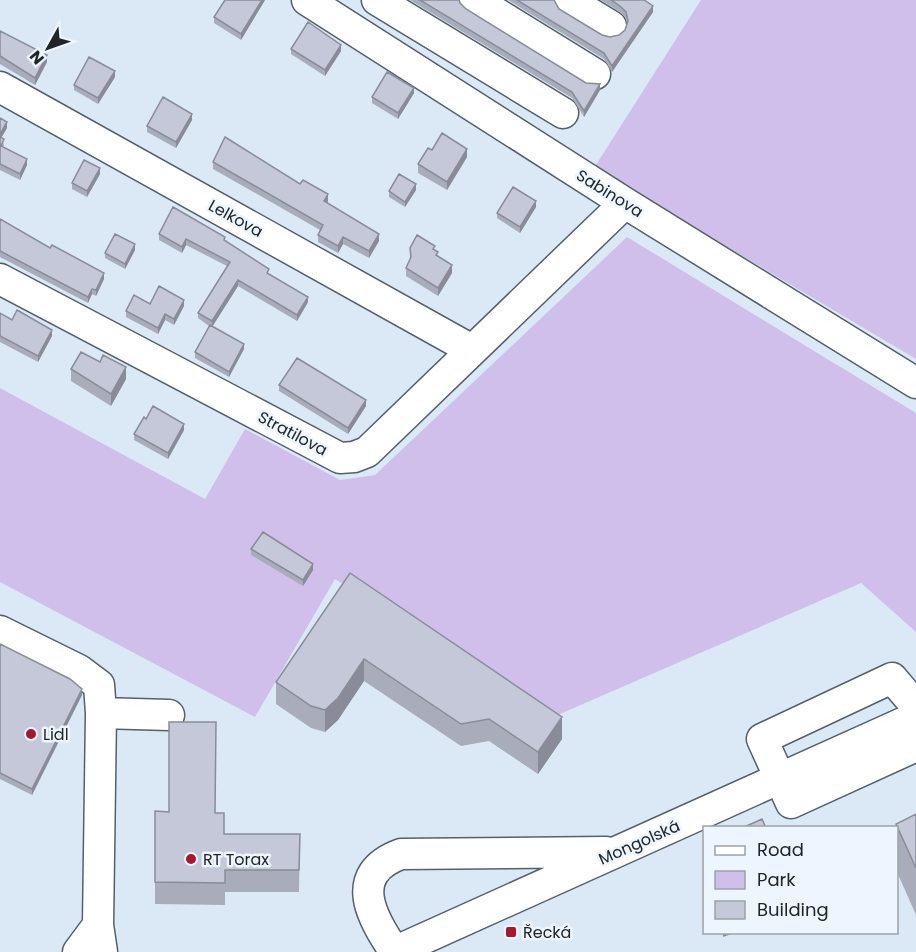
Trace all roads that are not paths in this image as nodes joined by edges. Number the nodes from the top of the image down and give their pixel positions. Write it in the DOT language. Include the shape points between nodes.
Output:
graph roads {
  1 [pos="307,0"];
  2 [pos="377,0"];
  3 [pos="475,0"];
  4 [pos="568,0"];
  5 [pos="611,26"];
  6 [pos="596,74"];
  7 [pos="0,87"];
  8 [pos="563,113"];
  9 [pos="625,203"];
  10 [pos="0,279"];
  11 [pos="472,350"];
  12 [pos="916,383"];
  13 [pos="0,631"];
  14 [pos="916,706"];
  15 [pos="101,713"];
  16 [pos="169,715"];
  17 [pos="916,717"];
  18 [pos="916,746"];
  19 [pos="780,779"];
  20 [pos="615,852"];
  21 [pos="100,938"];
  22 [pos="78,952"];
  23 [pos="394,952"];
  1 -- 9 [label="street, Sabinova"];
  2 -- 8 [label="street"];
  3 -- 6 [label="street"];
  4 -- 5 [label="street"];
  7 -- 11 [label="street, Lelkova"];
  9 -- 11 [label="street, Stratilova"];
  9 -- 12 [label="street, Sabinova"];
  10 -- 11 [label="street, Stratilova" via="340,458 367,452"];
  13 -- 15 [label="street" via="79,670 99,685"];
  14 -- 19 [label="street" via="892,678 762,739"];
  15 -- 16 [label="street"];
  15 -- 21 [label="street"];
  17 -- 19 [label="street, Mongolská"];
  18 -- 19 [label="street" via="791,803"];
  19 -- 20 [label="street, Mongolská"];
  20 -- 23 [label="street, Mongolská"];
  20 -- 23 [label="street" via="477,852 392,857 373,877 368,896 373,919"];
  21 -- 22 [label="street"];
}
